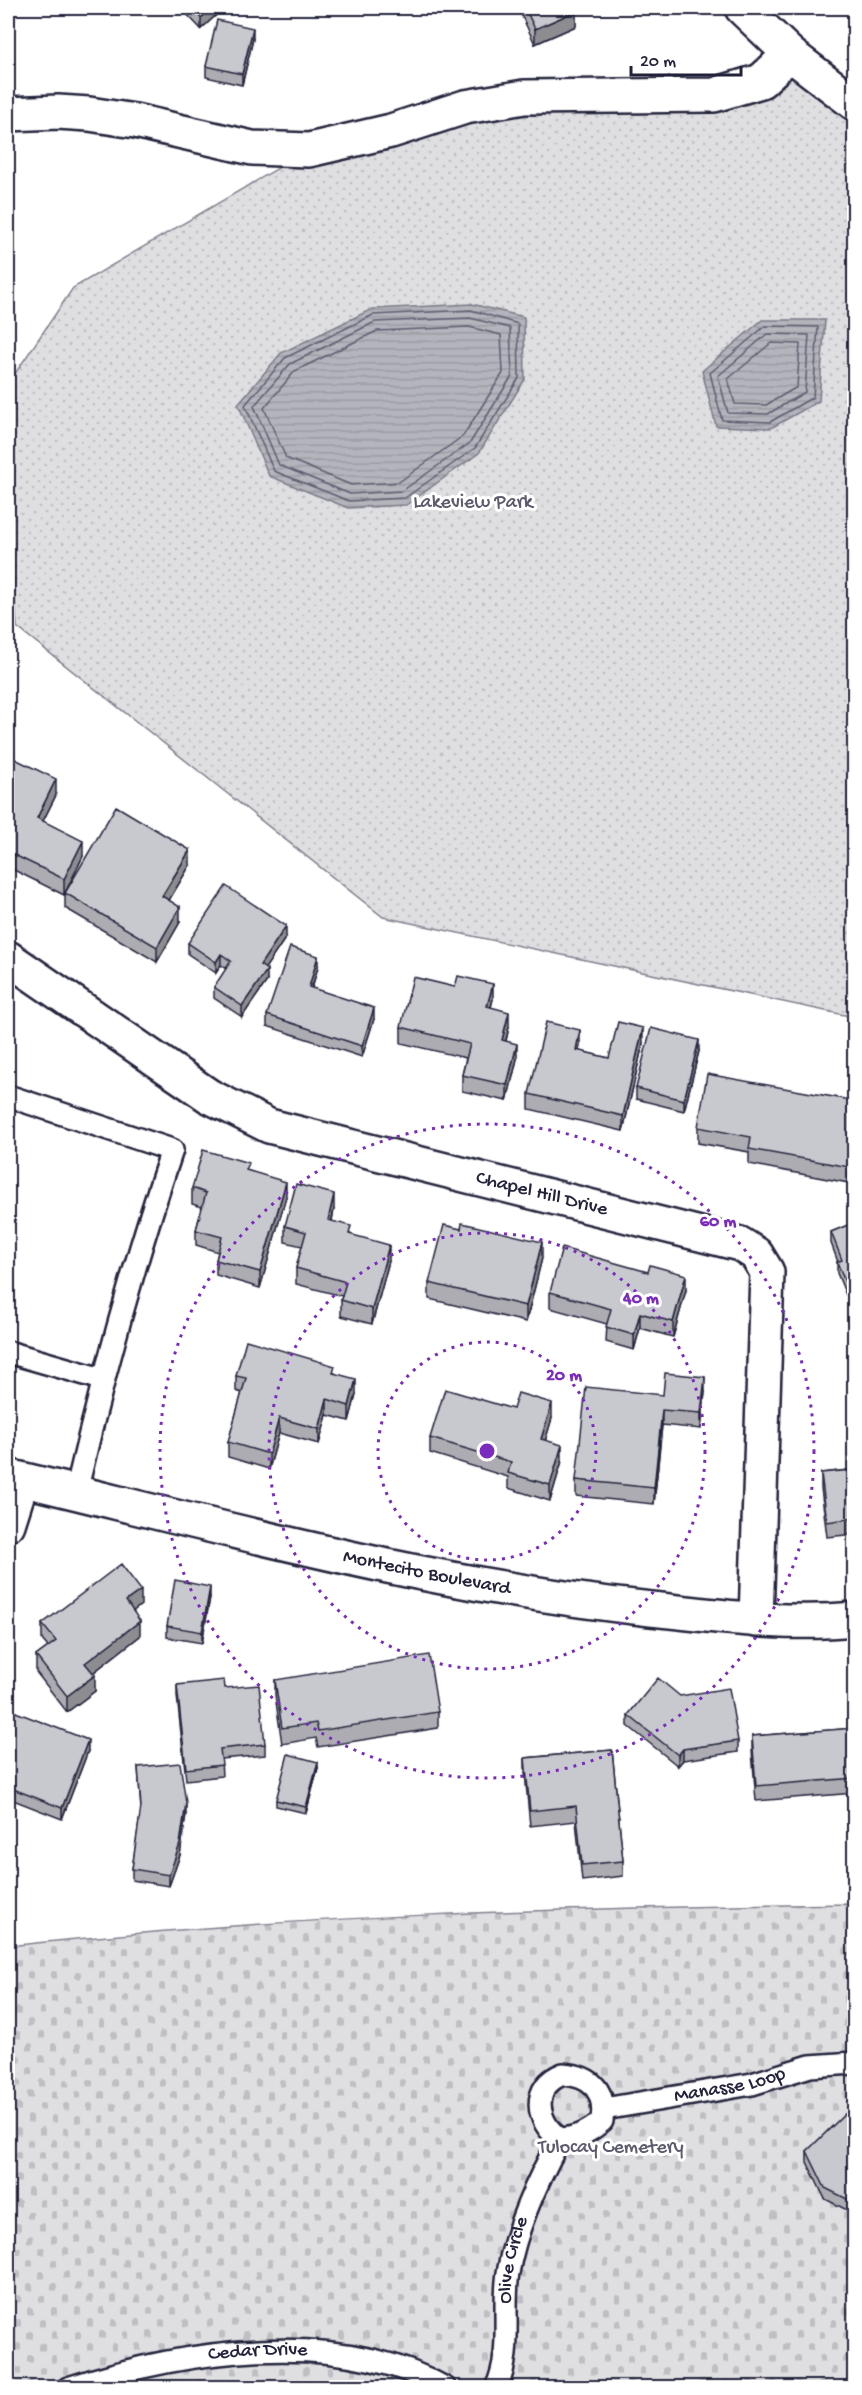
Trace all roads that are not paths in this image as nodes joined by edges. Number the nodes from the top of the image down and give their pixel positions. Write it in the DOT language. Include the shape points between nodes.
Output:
graph roads {
  1 [pos="742,8"];
  2 [pos="790,54"];
  3 [pos="855,103"];
  4 [pos="8,114"];
  5 [pos="9,963"];
  6 [pos="8,1096"];
  7 [pos="8,1352"];
  8 [pos="102,1378"];
  9 [pos="15,1478"];
  10 [pos="76,1492"];
  11 [pos="8,1524"];
  12 [pos="855,1619"];
  13 [pos="756,1620"];
  14 [pos="855,2063"];
  15 [pos="604,2109"];
  16 [pos="560,2139"];
  17 [pos="68,2388"];
  18 [pos="445,2388"];
  19 [pos="496,2388"];
  1 -- 2 [label="street"];
  2 -- 3 [label="street"];
  2 -- 4 [label="street" via="761,81 714,95 524,98 465,107 391,131 309,150 252,148 89,114"];
  5 -- 13 [label="street, Chapel Hill Drive" via="208,1096 269,1126 740,1244 756,1254 767,1272"];
  6 -- 8 [label="lane" via="172,1150"];
  7 -- 8 [label="lane"];
  8 -- 10 [label="lane"];
  9 -- 10 [label="street, Montecito Boulevard"];
  9 -- 11 [label="street"];
  10 -- 13 [label="street, Montecito Boulevard" via="378,1565 558,1599"];
  12 -- 13 [label="street, Montecito Boulevard"];
  14 -- 15 [label="lane, Manasse Loop" via="810,2066 752,2084"];
  15 -- 16 [label="lane" via="602,2121 593,2128 573,2138"];
  15 -- 16 [label="lane" via="598,2088 585,2078 563,2074 554,2078 539,2104 542,2120"];
  16 -- 19 [label="lane, Olive Circle" via="530,2198 512,2254 504,2372"];
  17 -- 18 [label="lane, Cedar Drive" via="152,2363 273,2350 353,2357 392,2366"];
}
